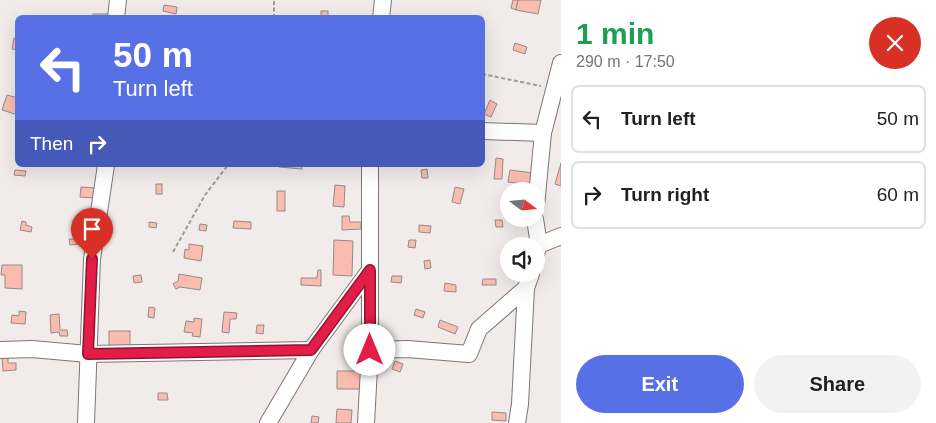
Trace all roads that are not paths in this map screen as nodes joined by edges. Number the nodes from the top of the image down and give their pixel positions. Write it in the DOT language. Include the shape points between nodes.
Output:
graph roads {
  1 [pos="118,0"];
  2 [pos="383,0"];
  3 [pos="116,15"];
  4 [pos="381,15"];
  5 [pos="561,63"];
  6 [pos="485,131"];
  7 [pos="543,133"];
  8 [pos="106,167"];
  9 [pos="370,167"];
  10 [pos="538,182"];
  11 [pos="561,236"];
  12 [pos="545,246"];
  13 [pos="370,270"];
  14 [pos="528,282"];
  15 [pos="529,282"];
  16 [pos="0,350"];
  17 [pos="311,350"];
  18 [pos="370,350"];
  19 [pos="88,354"];
  20 [pos="86,423"];
  21 [pos="268,423"];
  22 [pos="366,423"];
  23 [pos="517,423"];
  1 -- 3 [label="street"];
  2 -- 4 [label="street"];
  5 -- 7 [label="street"];
  6 -- 7 [label="street"];
  7 -- 10 [label="street"];
  8 -- 19 [label="street" via="92,259"];
  9 -- 13 [label="street"];
  11 -- 12 [label="street"];
  13 -- 17 [label="street"];
  13 -- 18 [label="street"];
  14 -- 18 [label="street" via="479,329 469,354 408,349"];
  15 -- 23 [label="street"];
  16 -- 19 [label="street"];
  17 -- 19 [label="street"];
  17 -- 21 [label="street"];
  18 -- 22 [label="street"];
  19 -- 20 [label="street"];
}
